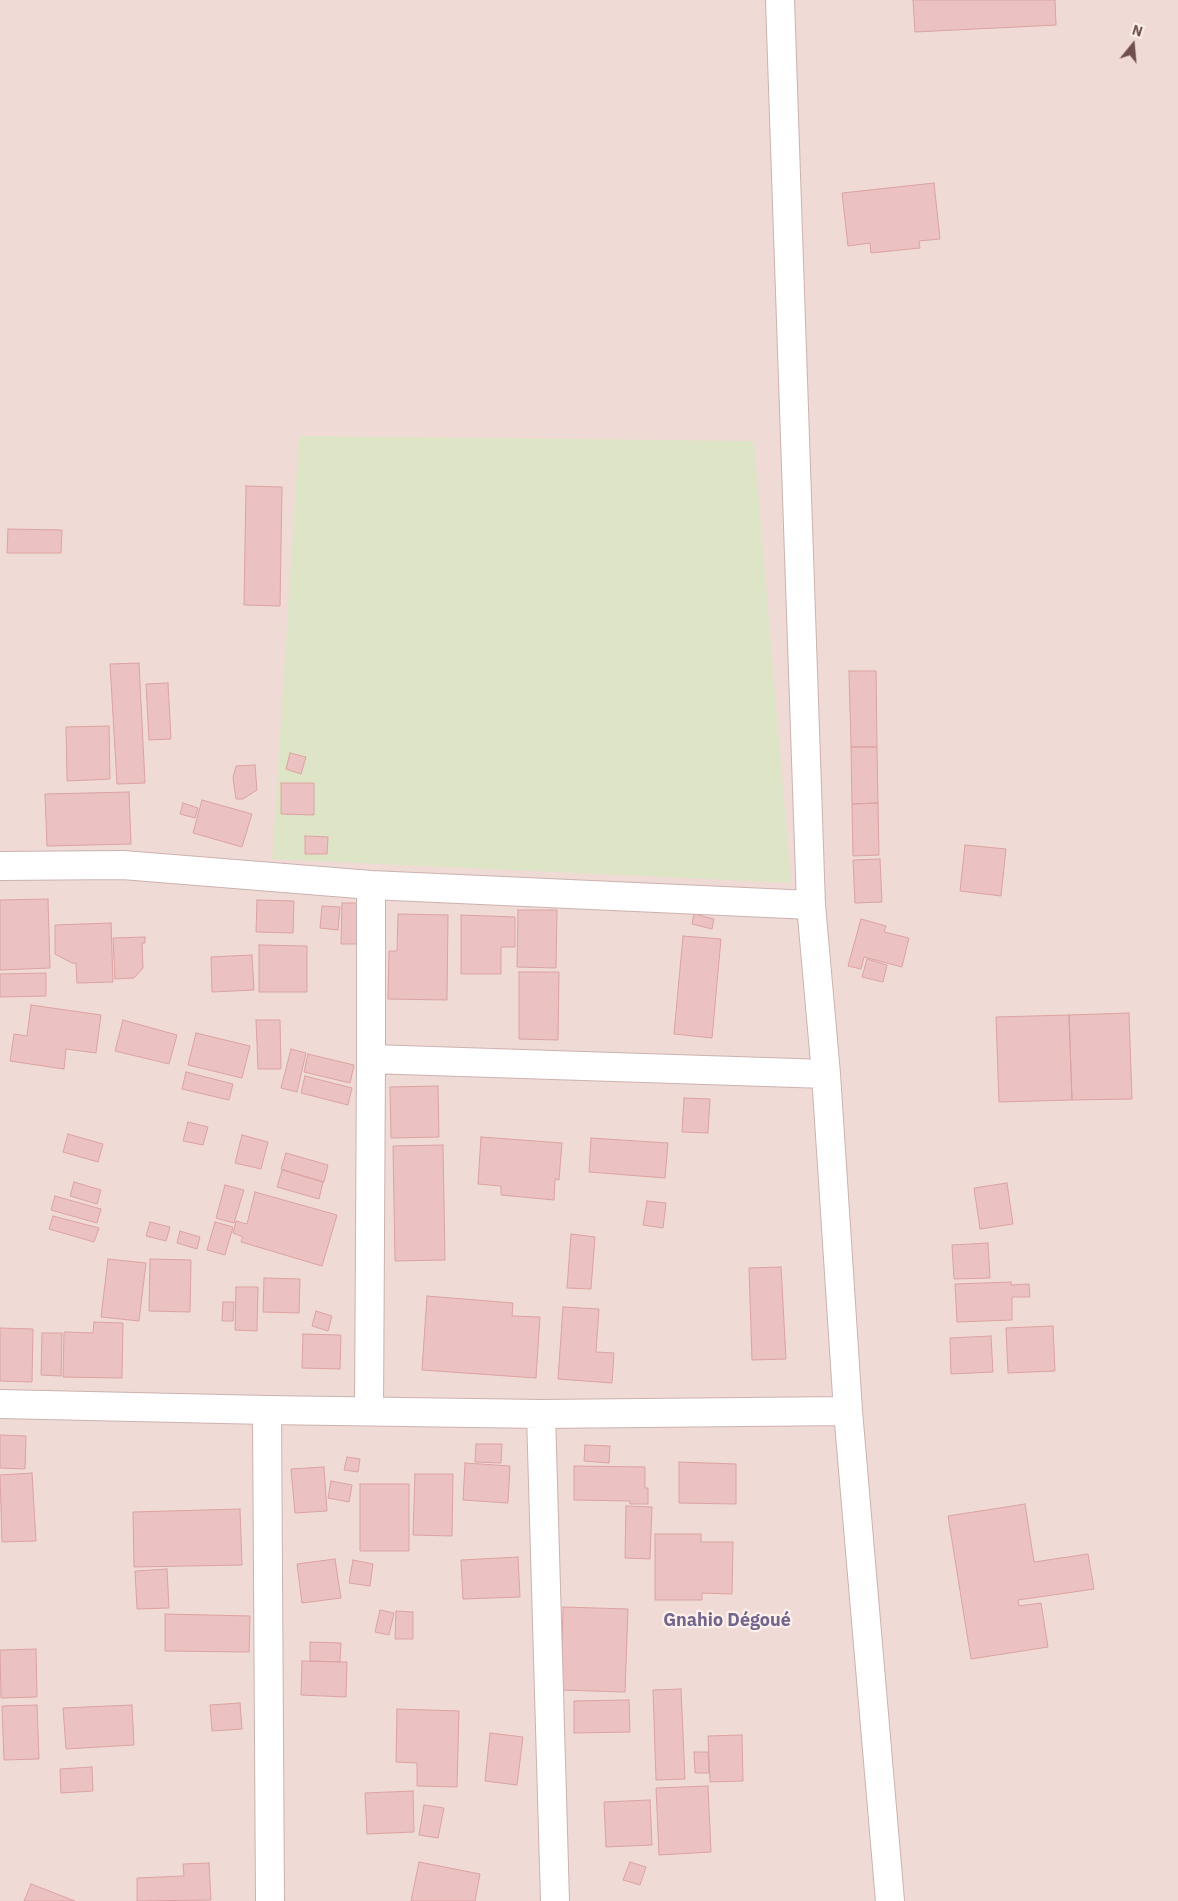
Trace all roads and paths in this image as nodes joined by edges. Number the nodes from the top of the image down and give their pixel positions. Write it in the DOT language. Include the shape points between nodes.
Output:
graph roads {
  1 [pos="780,0"];
  2 [pos="0,866"];
  3 [pos="371,885"];
  4 [pos="811,905"];
  5 [pos="371,1059"];
  6 [pos="826,1074"];
  7 [pos="0,1404"];
  8 [pos="267,1410"];
  9 [pos="369,1411"];
  10 [pos="848,1411"];
  11 [pos="541,1414"];
  12 [pos="270,1901"];
  13 [pos="555,1901"];
  14 [pos="890,1901"];
  1 -- 4 [label="street"];
  2 -- 3 [label="street" via="123,865"];
  3 -- 4 [label="street"];
  3 -- 5 [label="street"];
  4 -- 6 [label="street"];
  5 -- 6 [label="street"];
  5 -- 9 [label="street"];
  6 -- 10 [label="street"];
  7 -- 8 [label="street"];
  8 -- 9 [label="street"];
  8 -- 12 [label="street"];
  9 -- 11 [label="street"];
  10 -- 11 [label="street"];
  10 -- 14 [label="street"];
  11 -- 13 [label="street"];
}
